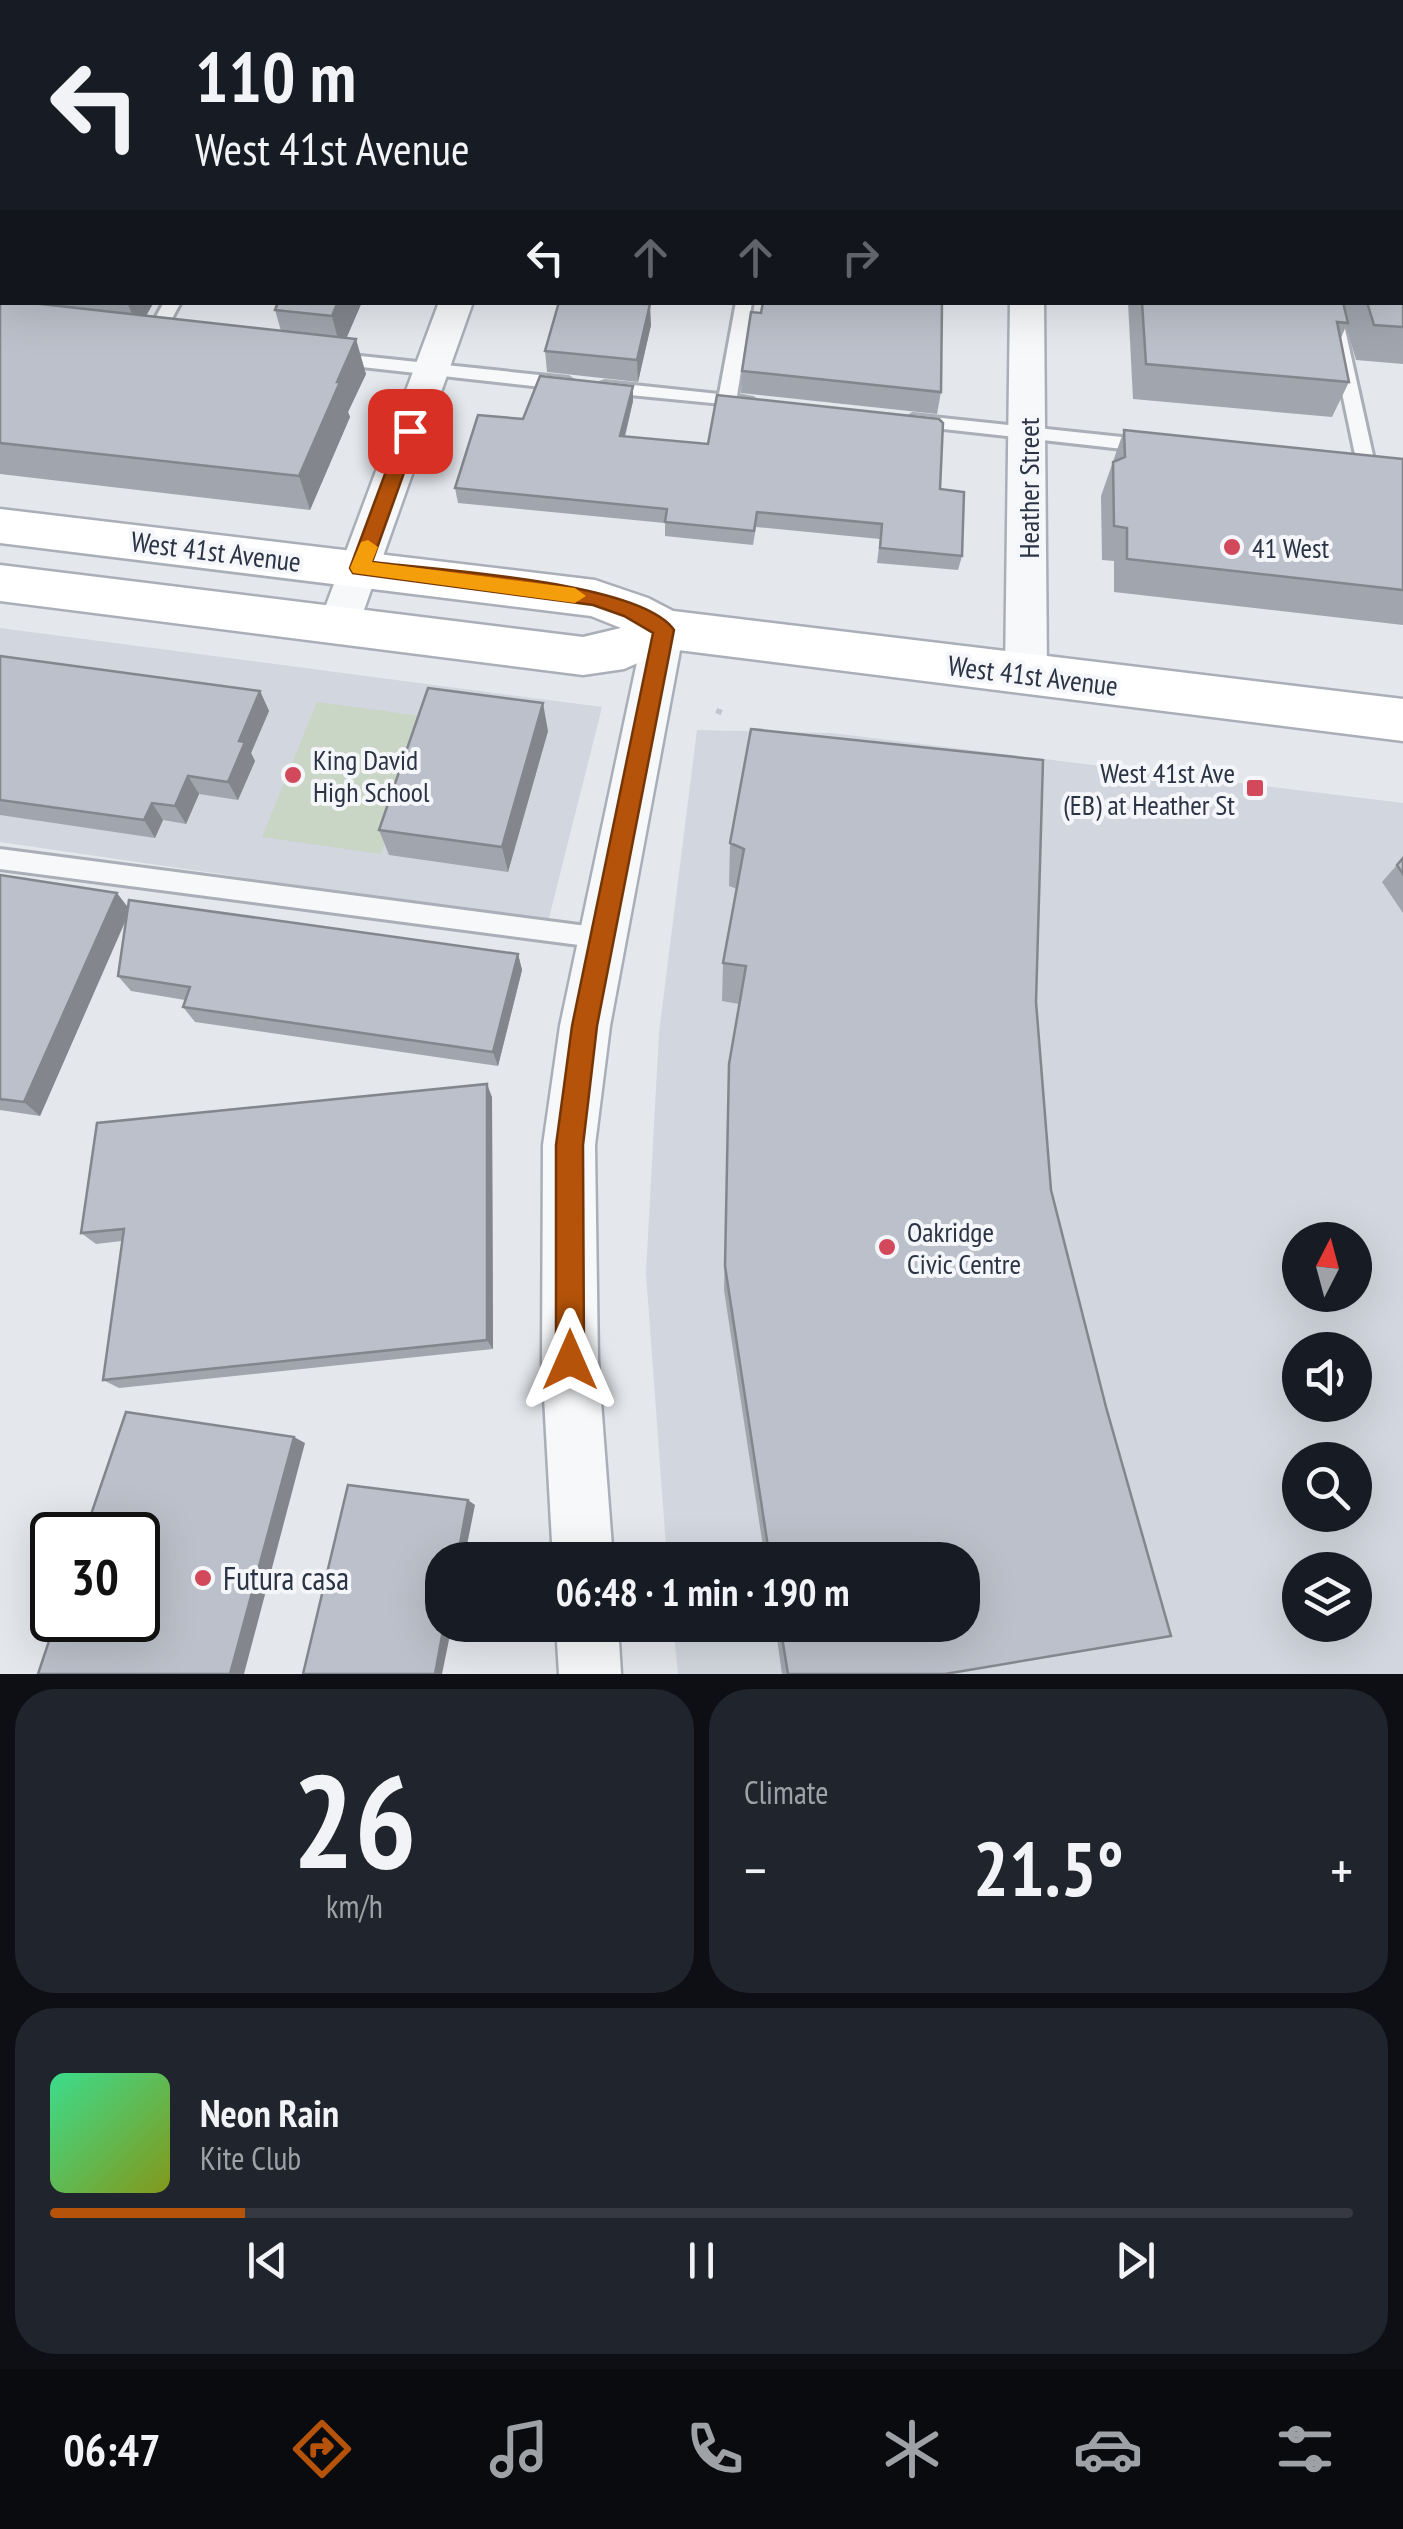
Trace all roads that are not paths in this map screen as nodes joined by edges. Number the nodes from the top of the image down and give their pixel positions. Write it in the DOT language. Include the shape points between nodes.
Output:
graph roads {
  1 [pos="171,305"];
  2 [pos="455,305"];
  3 [pos="743,305"];
  4 [pos="1027,305"];
  5 [pos="1332,305"];
  6 [pos="172,342"];
  7 [pos="310,357"];
  8 [pos="432,370"];
  9 [pos="727,401"];
  10 [pos="766,406"];
  11 [pos="884,418"];
  12 [pos="1027,434"];
  13 [pos="1172,449"];
  14 [pos="1366,469"];
  15 [pos="0,526"];
  16 [pos="360,568"];
  17 [pos="0,583"];
  18 [pos="339,624"];
  19 [pos="664,630"];
  20 [pos="1026,674"];
  21 [pos="1403,720"];
  22 [pos="0,858"];
  23 [pos="602,938"];
  24 [pos="582,1542"];
  25 [pos="588,1642"];
  26 [pos="590,1674"];
  1 -- 6 [label="lane" via="143,339"];
  2 -- 8 [label="street"];
  3 -- 9 [label="lane"];
  4 -- 12 [label="street, Heather Street"];
  5 -- 14 [label="lane"];
  7 -- 8 [label="lane"];
  8 -- 9 [label="lane"];
  8 -- 16 [label="street"];
  9 -- 10 [label="lane"];
  11 -- 12 [label="lane"];
  12 -- 13 [label="lane"];
  12 -- 20 [label="street, Heather Street"];
  15 -- 16 [label="main road, West 41st Avenue"];
  16 -- 18 [label="street"];
  16 -- 19 [label="main road, West 41st Avenue" via="594,598"];
  17 -- 18 [label="main road, West 41st Avenue"];
  18 -- 19 [label="main road, West 41st Avenue" via="583,656 624,650"];
  19 -- 20 [label="main road, West 41st Avenue"];
  19 -- 23 [label="street"];
  20 -- 21 [label="main road, West 41st Avenue"];
  22 -- 23 [label="lane"];
  23 -- 24 [label="street" via="570,1145 570,1360"];
  25 -- 26 [label="street"];
}
